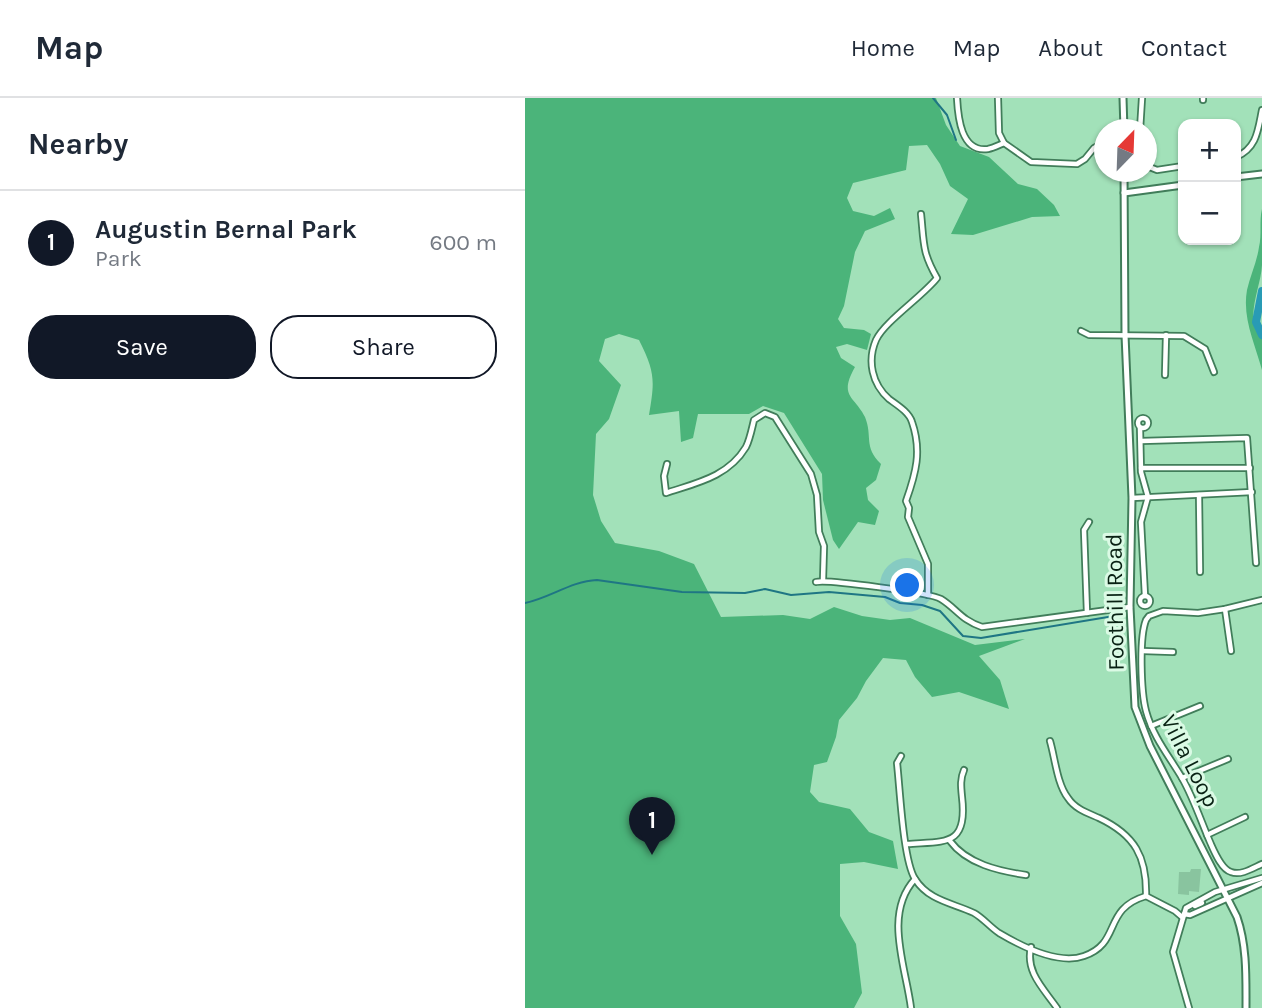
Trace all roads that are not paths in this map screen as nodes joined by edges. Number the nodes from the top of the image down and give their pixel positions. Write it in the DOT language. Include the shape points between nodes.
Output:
graph roads {
  1 [pos="957,98"];
  2 [pos="998,98"];
  3 [pos="1123,98"];
  4 [pos="1142,98"];
  5 [pos="1262,110"];
  6 [pos="1124,119"];
  7 [pos="1141,119"];
  8 [pos="1004,143"];
  9 [pos="1094,148"];
  10 [pos="1241,154"];
  11 [pos="1178,167"];
  12 [pos="1157,170"];
  13 [pos="1262,174"];
  14 [pos="1241,176"];
  15 [pos="1124,182"];
  16 [pos="1178,186"];
  17 [pos="1124,193"];
  18 [pos="921,214"];
  19 [pos="1081,331"];
  20 [pos="1125,335"];
  21 [pos="1166,335"];
  22 [pos="1214,372"];
  23 [pos="1165,375"];
  24 [pos="1140,428"];
  25 [pos="1141,441"];
  26 [pos="667,464"];
  27 [pos="1141,468"];
  28 [pos="1250,468"];
  29 [pos="1252,492"];
  30 [pos="1199,495"];
  31 [pos="1148,497"];
  32 [pos="1132,498"];
  33 [pos="1089,522"];
  34 [pos="1256,563"];
  35 [pos="1199,572"];
  36 [pos="823,580"];
  37 [pos="816,582"];
  38 [pos="927,595"];
  39 [pos="1145,596"];
  40 [pos="1262,600"];
  41 [pos="1130,607"];
  42 [pos="1225,609"];
  43 [pos="1087,613"];
  44 [pos="1143,651"];
  45 [pos="1231,651"];
  46 [pos="1173,652"];
  47 [pos="1200,706"];
  48 [pos="1151,726"];
  49 [pos="1050,741"];
  50 [pos="901,756"];
  51 [pos="1228,760"];
  52 [pos="964,769"];
  53 [pos="1182,778"];
  54 [pos="1245,817"];
  55 [pos="1207,835"];
  56 [pos="950,841"];
  57 [pos="907,844"];
  58 [pos="1262,864"];
  59 [pos="1026,875"];
  60 [pos="915,879"];
  61 [pos="1262,881"];
  62 [pos="1226,894"];
  63 [pos="1146,896"];
  64 [pos="1202,904"];
  65 [pos="1183,916"];
  66 [pos="1031,947"];
  67 [pos="911,1008"];
  68 [pos="1057,1008"];
  69 [pos="1189,1008"];
  70 [pos="1246,1008"];
  1 -- 8 [label="street" via="966,140 987,149"];
  2 -- 8 [label="street" via="999,133"];
  3 -- 6 [label="main road"];
  4 -- 7 [label="street"];
  5 -- 10 [label="street" via="1256,139"];
  8 -- 9 [label="street" via="1031,162 1077,164"];
  11 -- 12 [label="street"];
  13 -- 14 [label="main road"];
  15 -- 17 [label="main road, Foothill Road"];
  16 -- 17 [label="main road"];
  17 -- 20 [label="main road, Foothill Road"];
  18 -- 38 [label="street" via="922,243 937,278 877,339 871,363 875,383 912,420 918,458 906,501 928,564"];
  19 -- 20 [label="street"];
  20 -- 21 [label="street"];
  20 -- 32 [label="main road, Foothill Road"];
  21 -- 22 [label="street" via="1184,336 1205,349"];
  21 -- 23 [label="street"];
  24 -- 25 [label="street"];
  25 -- 27 [label="street"];
  25 -- 28 [label="street" via="1247,438"];
  26 -- 36 [label="street" via="666,493 711,478 724,471 746,446 754,420 765,413 775,417 811,474 824,546"];
  27 -- 28 [label="street"];
  27 -- 31 [label="street"];
  28 -- 29 [label="street"];
  29 -- 30 [label="street"];
  29 -- 34 [label="street"];
  30 -- 31 [label="street"];
  30 -- 35 [label="street"];
  31 -- 32 [label="street"];
  31 -- 39 [label="street" via="1141,522"];
  32 -- 41 [label="main road, Foothill Road"];
  33 -- 43 [label="street" via="1084,530"];
  36 -- 37 [label="street"];
  36 -- 38 [label="street"];
  38 -- 43 [label="street" via="940,598 967,622 982,627"];
  40 -- 42 [label="street, Villa Loop"];
  41 -- 43 [label="street"];
  41 -- 62 [label="main road, Foothill Road" via="1135,707 1142,728"];
  42 -- 44 [label="street, Villa Loop" via="1163,611 1149,616"];
  42 -- 45 [label="street"];
  44 -- 46 [label="street"];
  44 -- 48 [label="street, Villa Loop" via="1143,694"];
  47 -- 48 [label="street"];
  48 -- 53 [label="street, Villa Loop"];
  49 -- 63 [label="street" via="1067,798 1118,828 1134,844 1144,863"];
  50 -- 57 [label="street" via="897,763"];
  51 -- 53 [label="street"];
  52 -- 56 [label="street" via="963,819"];
  53 -- 55 [label="street, Villa Loop"];
  54 -- 55 [label="street"];
  55 -- 58 [label="street, Villa Loop" via="1232,873"];
  56 -- 57 [label="street"];
  56 -- 59 [label="street" via="969,859"];
  57 -- 60 [label="street"];
  60 -- 66 [label="street" via="940,902 972,912 996,931"];
  60 -- 67 [label="street" via="901,903 898,923"];
  61 -- 62 [label="street"];
  62 -- 64 [label="street"];
  62 -- 64 [label="street" via="1215,892"];
  62 -- 70 [label="main road, Foothill Road" via="1241,930"];
  63 -- 65 [label="street"];
  63 -- 66 [label="street" via="1125,905 1101,948 1086,956 1055,958"];
  64 -- 65 [label="street"];
  64 -- 65 [label="street"];
  64 -- 65 [label="street" via="1186,908"];
  65 -- 69 [label="street" via="1173,952"];
  66 -- 68 [label="street" via="1030,968"];
}
